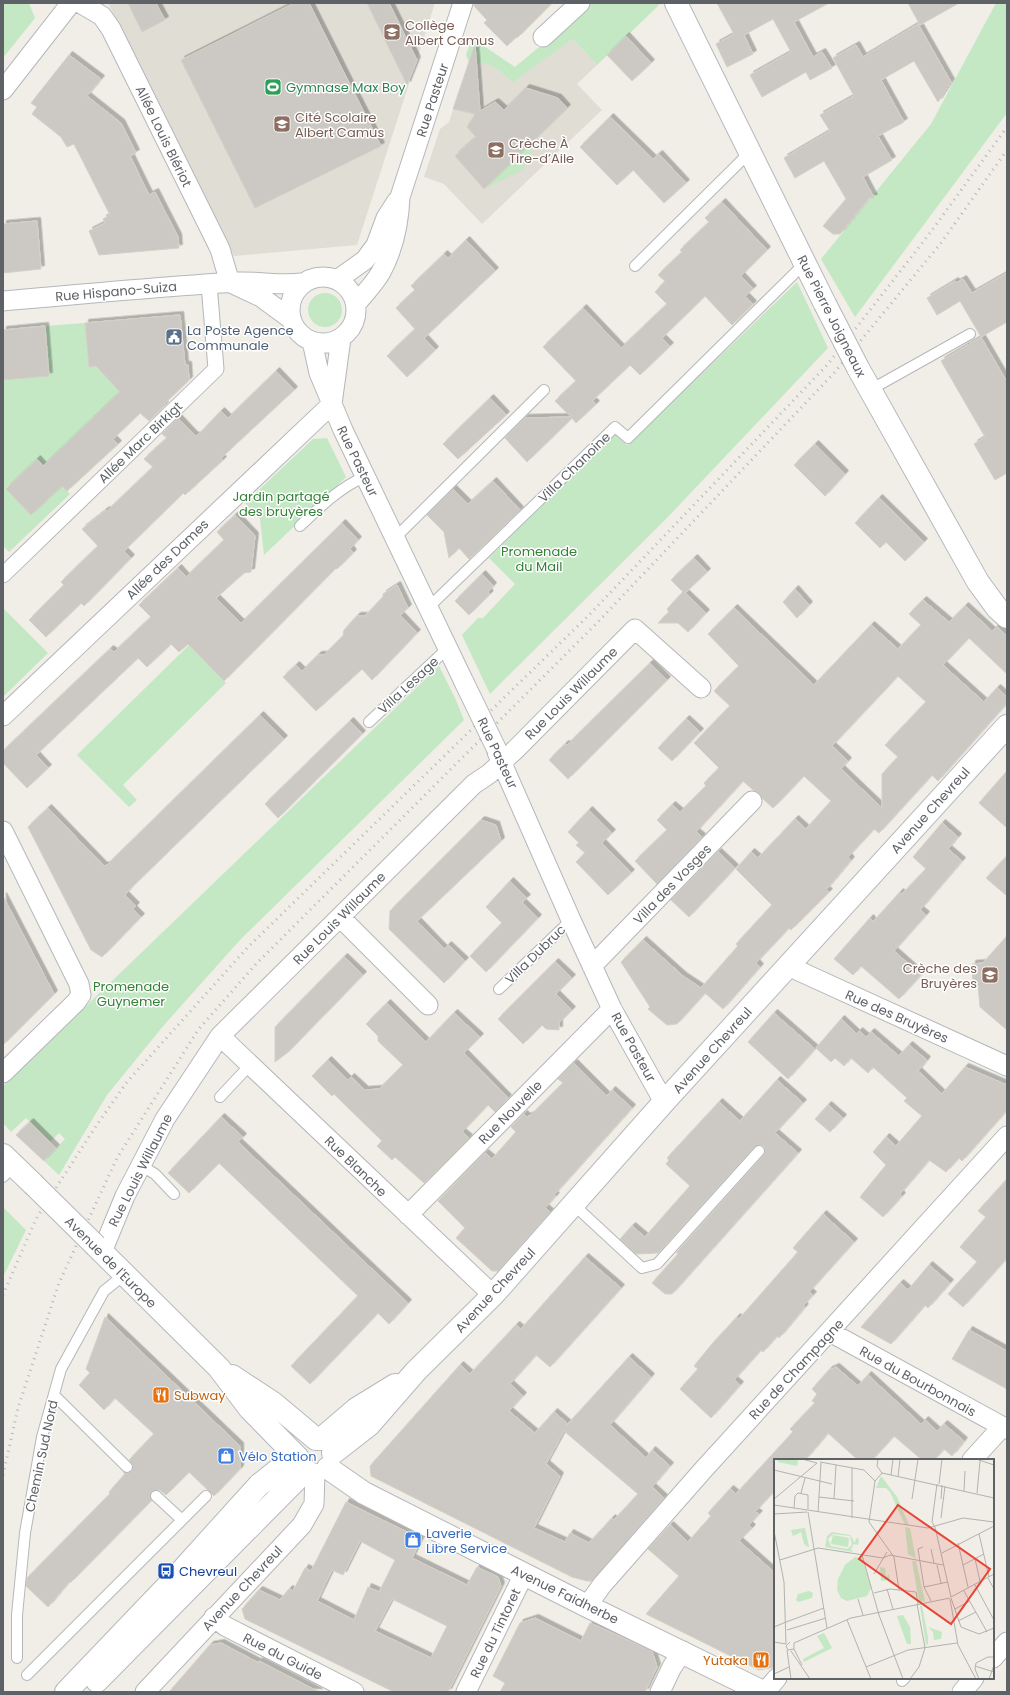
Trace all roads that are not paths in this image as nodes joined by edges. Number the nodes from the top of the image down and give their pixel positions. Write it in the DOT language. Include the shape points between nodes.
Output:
graph roads {
  1 [pos="70,3"];
  2 [pos="80,3"];
  3 [pos="463,3"];
  4 [pos="580,3"];
  5 [pos="676,3"];
  6 [pos="543,37"];
  7 [pos="3,90"];
  8 [pos="750,152"];
  9 [pos="400,197"];
  10 [pos="805,263"];
  11 [pos="635,266"];
  12 [pos="337,280"];
  13 [pos="230,283"];
  14 [pos="302,283"];
  15 [pos="209,284"];
  16 [pos="3,301"];
  17 [pos="356,304"];
  18 [pos="291,319"];
  19 [pos="970,334"];
  20 [pos="341,338"];
  21 [pos="312,341"];
  22 [pos="544,390"];
  23 [pos="870,390"];
  24 [pos="332,404"];
  25 [pos="366,476"];
  26 [pos="300,526"];
  27 [pos="396,538"];
  28 [pos="3,575"];
  29 [pos="429,608"];
  30 [pos="1007,617"];
  31 [pos="448,648"];
  32 [pos="701,688"];
  33 [pos="3,716"];
  34 [pos="369,722"];
  35 [pos="1007,726"];
  36 [pos="499,756"];
  37 [pos="752,801"];
  38 [pos="3,831"];
  39 [pos="340,917"];
  40 [pos="571,920"];
  41 [pos="592,966"];
  42 [pos="788,966"];
  43 [pos="499,989"];
  44 [pos="428,1004"];
  45 [pos="612,1008"];
  46 [pos="220,1036"];
  47 [pos="250,1064"];
  48 [pos="1007,1066"];
  49 [pos="3,1073"];
  50 [pos="220,1096"];
  51 [pos="664,1102"];
  52 [pos="1007,1136"];
  53 [pos="759,1151"];
  54 [pos="140,1165"];
  55 [pos="7,1166"];
  56 [pos="174,1194"];
  57 [pos="574,1205"];
  58 [pos="408,1215"];
  59 [pos="99,1249"];
  60 [pos="124,1275"];
  61 [pos="493,1295"];
  62 [pos="830,1332"];
  63 [pos="54,1395"];
  64 [pos="1004,1428"];
  65 [pos="315,1458"];
  66 [pos="973,1459"];
  67 [pos="127,1467"];
  68 [pos="156,1496"];
  69 [pos="206,1496"];
  70 [pos="182,1520"];
  71 [pos="524,1574"];
  72 [pos="587,1606"];
  73 [pos="214,1617"];
  74 [pos="1007,1642"];
  75 [pos="683,1652"];
  76 [pos="994,1657"];
  77 [pos="17,1658"];
  78 [pos="27,1675"];
  79 [pos="776,1679"];
  80 [pos="66,1692"];
  81 [pos="83,1692"];
  82 [pos="145,1692"];
  83 [pos="354,1692"];
  84 [pos="466,1692"];
  85 [pos="660,1692"];
  86 [pos="764,1692"];
  1 -- 7 [label="street"];
  2 -- 13 [label="street, Allée Louis Blériot" via="102,16 111,29 220,249"];
  3 -- 9 [label="street, Rue Pasteur"];
  4 -- 6 [label="street"];
  5 -- 8 [label="main road, Rue Pierre Joigneaux"];
  8 -- 10 [label="main road, Rue Pierre Joigneaux"];
  8 -- 11 [label="lane"];
  9 -- 12 [label="street, Rue Pasteur" via="386,218 376,245 365,260"];
  9 -- 17 [label="street, Rue Pasteur" via="399,218 392,247 381,273"];
  10 -- 23 [label="main road, Rue Pierre Joigneaux, bridge"];
  10 -- 29 [label="lane, Villa Chanoine" via="628,438 615,427"];
  12 -- 14 [label="street" via="321,277"];
  12 -- 17 [label="street" via="349,290"];
  13 -- 14 [label="street, Rue Hispano-Suiza"];
  13 -- 15 [label="street, Rue Hispano-Suiza"];
  13 -- 18 [label="street, Rue Hispano-Suiza" via="261,297"];
  14 -- 18 [label="street" via="291,300"];
  15 -- 16 [label="street, Rue Hispano-Suiza"];
  15 -- 28 [label="street, Allée Marc Birkigt" via="216,369"];
  17 -- 20 [label="street" via="355,317 350,329"];
  18 -- 21 [label="street" via="298,333"];
  19 -- 23 [label="lane"];
  20 -- 21 [label="street" via="327,342"];
  20 -- 24 [label="street"];
  21 -- 24 [label="street, Rue Pasteur" via="319,373"];
  22 -- 27 [label="lane"];
  23 -- 30 [label="main road, Rue Pierre Joigneaux" via="978,582"];
  24 -- 25 [label="street, Rue Pasteur"];
  24 -- 33 [label="street, Allée des Dames"];
  25 -- 26 [label="lane" via="348,484 328,499"];
  25 -- 27 [label="street, Rue Pasteur"];
  27 -- 29 [label="street, Rue Pasteur"];
  29 -- 31 [label="street, Rue Pasteur"];
  31 -- 34 [label="lane, Villa Lesage"];
  31 -- 36 [label="street, Rue Pasteur, bridge"];
  32 -- 36 [label="street, Rue Louis Willaume" via="635,629"];
  35 -- 42 [label="main road, Avenue Chevreul"];
  36 -- 39 [label="street, Rue Louis Willaume"];
  36 -- 40 [label="street, Rue Pasteur"];
  37 -- 41 [label="street, Villa des Vosges"];
  38 -- 49 [label="street" via="79,984 81,995"];
  39 -- 44 [label="street"];
  39 -- 46 [label="street, Rue Louis Willaume"];
  40 -- 41 [label="street, Rue Pasteur"];
  40 -- 43 [label="lane, Villa Dubruc"];
  41 -- 45 [label="street, Rue Pasteur"];
  42 -- 48 [label="street, Rue des Bruyères"];
  42 -- 51 [label="main road, Avenue Chevreul"];
  45 -- 51 [label="street, Rue Pasteur"];
  45 -- 58 [label="street, Rue Nouvelle"];
  46 -- 47 [label="street, Rue Blanche"];
  46 -- 54 [label="street, Rue Louis Willaume" via="165,1119"];
  47 -- 50 [label="lane"];
  47 -- 58 [label="street, Rue Blanche"];
  51 -- 57 [label="main road, Avenue Chevreul"];
  52 -- 62 [label="street, Rue de Champagne"];
  53 -- 57 [label="lane" via="657,1264 642,1268"];
  54 -- 56 [label="lane" via="155,1174"];
  54 -- 59 [label="street, Rue Louis Willaume"];
  55 -- 59 [label="main road, Avenue de l'Europe, bridge" via="33,1184"];
  57 -- 61 [label="main road, Avenue Chevreul"];
  58 -- 61 [label="street, Rue Blanche"];
  59 -- 60 [label="main road, Avenue de l'Europe"];
  60 -- 63 [label="lane, Chemin Sud Nord" via="104,1292 95,1306 61,1369"];
  60 -- 65 [label="main road, Avenue de l'Europe" via="219,1368 273,1404"];
  61 -- 65 [label="main road, Avenue Chevreul" via="416,1371 369,1425"];
  62 -- 64 [label="street, Rue du Bourbonnais"];
  62 -- 72 [label="street, Rue de Champagne" via="704,1469 602,1585"];
  63 -- 67 [label="lane"];
  63 -- 77 [label="lane, Chemin Sud Nord" via="42,1437 25,1533 17,1615"];
  64 -- 66 [label="street"];
  65 -- 71 [label="main road, Avenue Faidherbe" via="360,1491"];
  65 -- 73 [label="street, Avenue Chevreul" via="314,1504 302,1525"];
  65 -- 80 [label="main road" via="278,1470 259,1484 175,1578"];
  65 -- 81 [label="main road" via="98,1681"];
  68 -- 70 [label="lane"];
  69 -- 70 [label="lane"];
  70 -- 78 [label="lane"];
  71 -- 72 [label="main road, Avenue Faidherbe"];
  71 -- 84 [label="street, Rue du Tintoret"];
  72 -- 75 [label="main road, Avenue Faidherbe"];
  73 -- 82 [label="street, Avenue Chevreul"];
  73 -- 83 [label="street, Rue du Guide" via="225,1626"];
  74 -- 76 [label="street"];
  75 -- 85 [label="street"];
  75 -- 86 [label="main road, Avenue Faidherbe"];
  79 -- 86 [label="street"];
}
